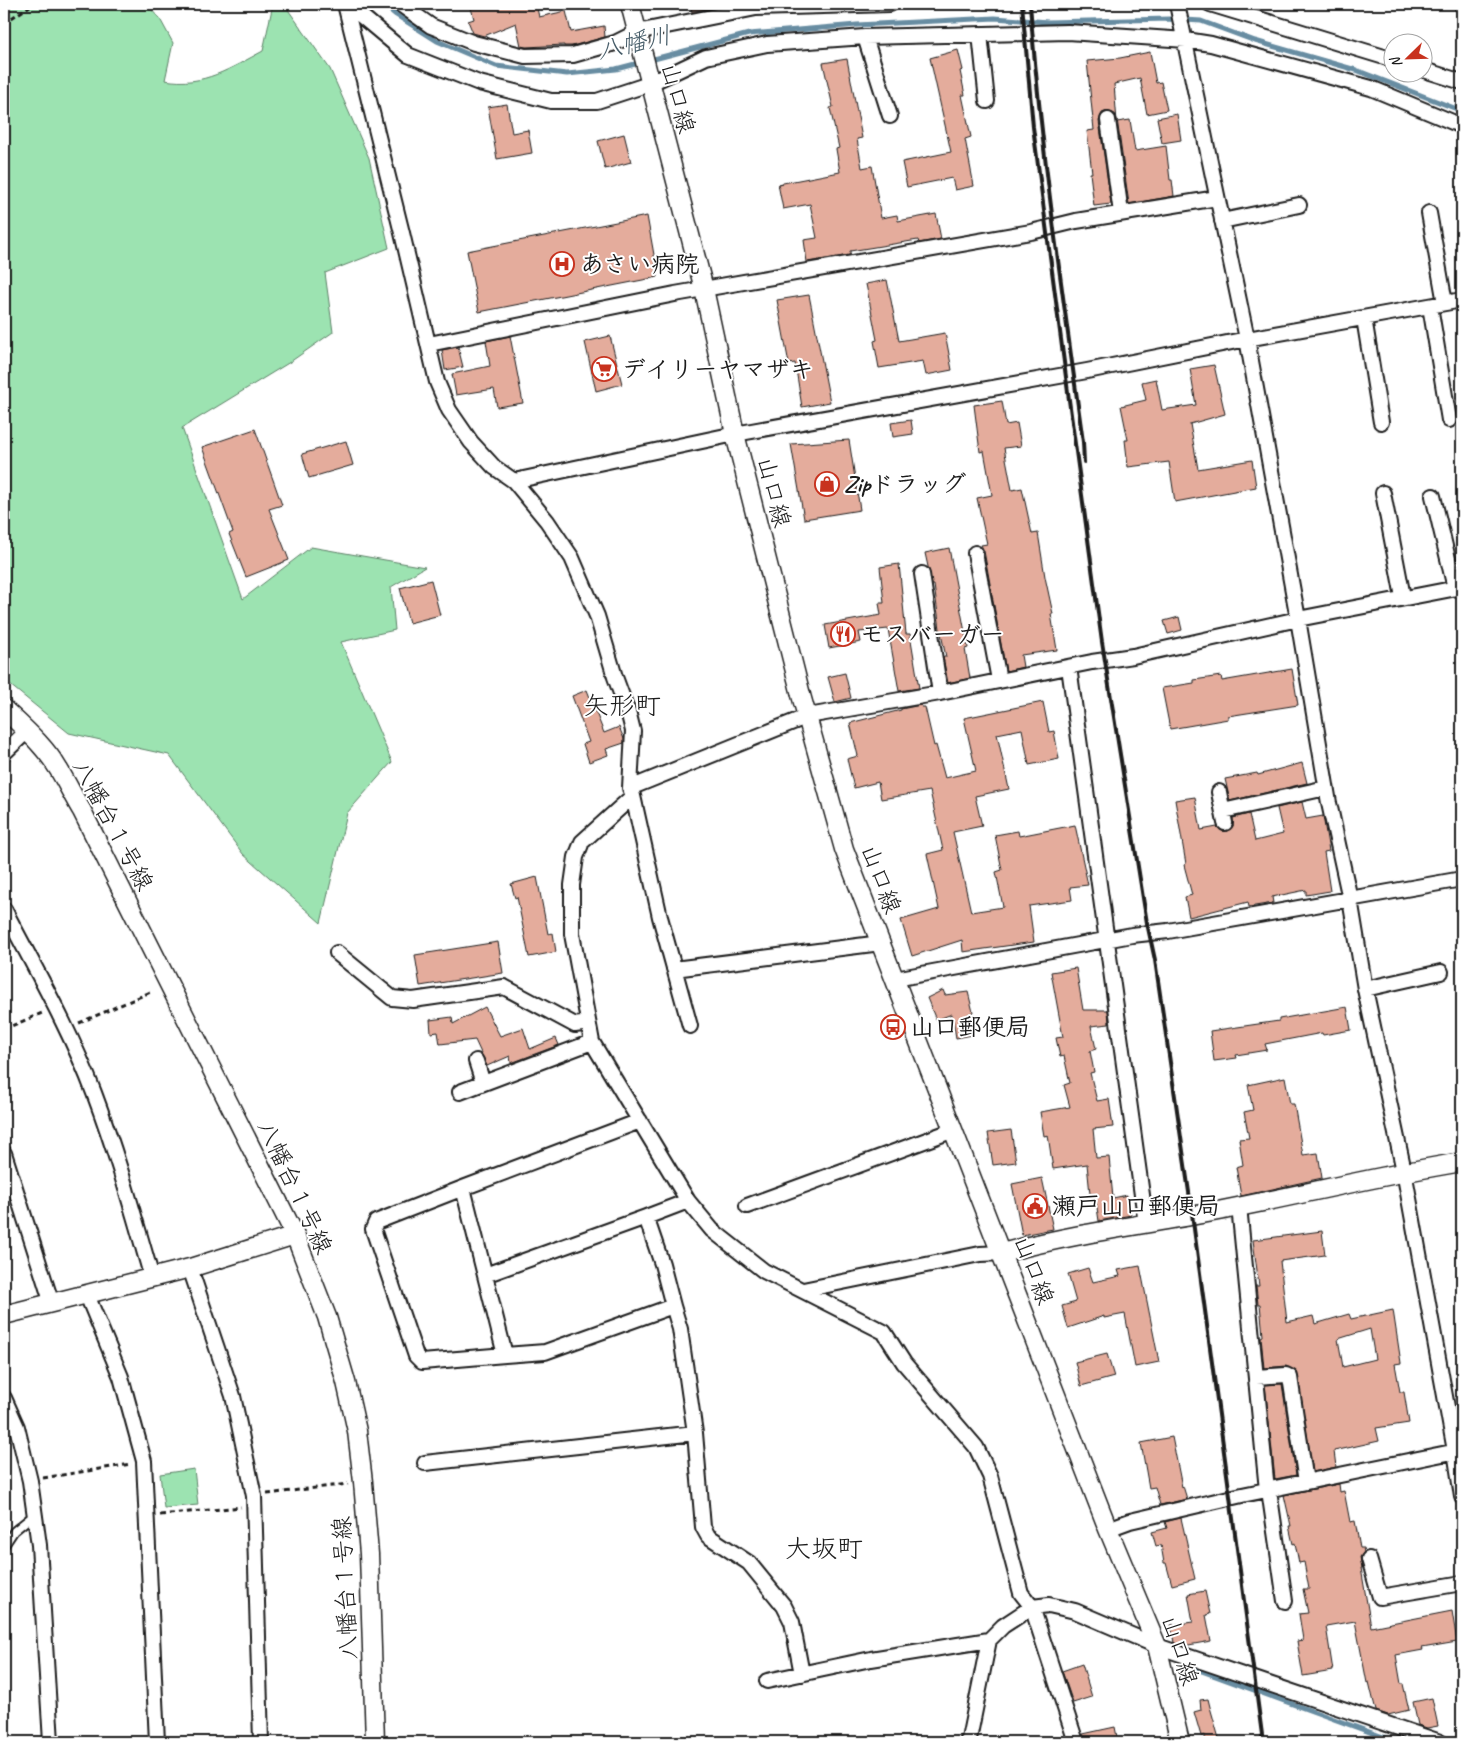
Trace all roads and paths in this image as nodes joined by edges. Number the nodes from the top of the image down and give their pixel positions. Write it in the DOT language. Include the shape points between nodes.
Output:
graph roads {
  1 [pos="33,4"];
  2 [pos="346,4"];
  3 [pos="400,4"];
  4 [pos="630,4"];
  5 [pos="890,4"];
  6 [pos="1210,4"];
  7 [pos="1177,7"];
  8 [pos="4,23"];
  9 [pos="980,34"];
  10 [pos="1184,35"];
  11 [pos="865,37"];
  12 [pos="638,38"];
  13 [pos="1384,57"];
  14 [pos="1434,73"];
  15 [pos="648,80"];
  16 [pos="1462,82"];
  17 [pos="987,101"];
  18 [pos="890,116"];
  19 [pos="1108,120"];
  20 [pos="1462,126"];
  21 [pos="1217,198"];
  22 [pos="1299,205"];
  23 [pos="1121,213"];
  24 [pos="1429,213"];
  25 [pos="1222,221"];
  26 [pos="704,289"];
  27 [pos="1462,300"];
  28 [pos="1445,303"];
  29 [pos="1430,306"];
  30 [pos="1364,318"];
  31 [pos="1247,338"];
  32 [pos="429,344"];
  33 [pos="1449,420"];
  34 [pos="1381,422"];
  35 [pos="735,434"];
  36 [pos="514,481"];
  37 [pos="1383,493"];
  38 [pos="1433,496"];
  39 [pos="975,553"];
  40 [pos="922,574"];
  41 [pos="1459,588"];
  42 [pos="1403,597"];
  43 [pos="1298,619"];
  44 [pos="1069,667"];
  45 [pos="999,680"];
  46 [pos="940,693"];
  47 [pos="4,709"];
  48 [pos="808,716"];
  49 [pos="27,730"];
  50 [pos="4,753"];
  51 [pos="1326,788"];
  52 [pos="631,792"];
  53 [pos="1219,792"];
  54 [pos="1462,879"];
  55 [pos="1350,899"];
  56 [pos="4,909"];
  57 [pos="1106,939"];
  58 [pos="880,943"];
  59 [pos="337,953"];
  60 [pos="674,968"];
  61 [pos="1441,972"];
  62 [pos="895,979"];
  63 [pos="168,984"];
  64 [pos="1365,989"];
  65 [pos="55,1008"];
  66 [pos="588,1023"];
  67 [pos="690,1026"];
  68 [pos="4,1029"];
  69 [pos="67,1029"];
  70 [pos="592,1042"];
  71 [pos="476,1061"];
  72 [pos="483,1083"];
  73 [pos="460,1092"];
  74 [pos="640,1121"];
  75 [pos="954,1130"];
  76 [pos="4,1153"];
  77 [pos="1462,1162"];
  78 [pos="1404,1171"];
  79 [pos="463,1188"];
  80 [pos="688,1201"];
  81 [pos="747,1206"];
  82 [pos="1239,1206"];
  83 [pos="646,1216"];
  84 [pos="1146,1224"];
  85 [pos="295,1235"];
  86 [pos="1002,1252"];
  87 [pos="190,1268"];
  88 [pos="485,1275"];
  89 [pos="152,1278"];
  90 [pos="803,1290"];
  91 [pos="87,1295"];
  92 [pos="52,1304"];
  93 [pos="673,1306"];
  94 [pos="4,1315"];
  95 [pos="505,1355"];
  96 [pos="1256,1377"];
  97 [pos="4,1398"];
  98 [pos="694,1433"];
  99 [pos="1459,1450"];
  100 [pos="144,1461"];
  101 [pos="426,1463"];
  102 [pos="30,1481"];
  103 [pos="363,1482"];
  104 [pos="1306,1482"];
  105 [pos="1268,1490"];
  106 [pos="1462,1497"];
  107 [pos="255,1501"];
  108 [pos="36,1514"];
  109 [pos="147,1516"];
  110 [pos="1108,1529"];
  111 [pos="4,1546"];
  112 [pos="1369,1559"];
  113 [pos="1462,1583"];
  114 [pos="1285,1601"];
  115 [pos="1032,1607"];
  116 [pos="989,1640"];
  117 [pos="1157,1646"];
  118 [pos="802,1674"];
  119 [pos="767,1681"];
  120 [pos="51,1742"];
  121 [pos="157,1742"];
  122 [pos="261,1742"];
  123 [pos="375,1742"];
  124 [pos="967,1742"];
  125 [pos="1076,1742"];
  126 [pos="1180,1742"];
  127 [pos="1440,1742"];
  1 -- 8 [label="path"];
  2 -- 15 [label="street" via="408,55 479,83 551,101 597,101"];
  2 -- 32 [label="street"];
  3 -- 12 [label="street" via="432,26 474,43 525,56 573,55"];
  4 -- 12 [label="street, 山口線"];
  5 -- 12 [label="street" via="756,8"];
  6 -- 13 [label="street"];
  7 -- 10 [label="street"];
  9 -- 10 [label="street"];
  9 -- 11 [label="street"];
  9 -- 17 [label="street"];
  10 -- 20 [label="street" via="1371,88"];
  10 -- 21 [label="street"];
  11 -- 15 [label="street" via="758,46 706,57"];
  11 -- 18 [label="street"];
  12 -- 15 [label="street, 山口線"];
  14 -- 16 [label="street"];
  15 -- 26 [label="street, 山口線"];
  19 -- 23 [label="street"];
  21 -- 23 [label="street"];
  21 -- 25 [label="street"];
  22 -- 25 [label="street"];
  23 -- 26 [label="street" via="1031,232"];
  24 -- 28 [label="street"];
  25 -- 31 [label="street"];
  26 -- 32 [label="street"];
  26 -- 35 [label="street, 山口線"];
  27 -- 28 [label="street"];
  28 -- 29 [label="street"];
  29 -- 30 [label="street"];
  29 -- 33 [label="street"];
  30 -- 31 [label="street"];
  30 -- 34 [label="street"];
  31 -- 35 [label="street" via="1087,371"];
  31 -- 43 [label="street"];
  32 -- 36 [label="street" via="437,382 449,410 471,442 494,467"];
  35 -- 36 [label="street"];
  35 -- 48 [label="street, 山口線"];
  36 -- 52 [label="street" via="572,558 597,616 633,731"];
  37 -- 42 [label="street"];
  38 -- 41 [label="street"];
  39 -- 45 [label="street" via="971,572"];
  40 -- 46 [label="street" via="920,592"];
  41 -- 42 [label="street"];
  42 -- 43 [label="street"];
  43 -- 44 [label="street"];
  43 -- 51 [label="street"];
  44 -- 45 [label="street"];
  44 -- 57 [label="street"];
  45 -- 46 [label="street"];
  46 -- 48 [label="street"];
  47 -- 49 [label="street, 八幡台１号線"];
  48 -- 52 [label="street"];
  48 -- 58 [label="street, 山口線" via="844,849"];
  49 -- 50 [label="street"];
  49 -- 63 [label="street, 八幡台１号線" via="59,769"];
  51 -- 53 [label="street" via="1224,817"];
  51 -- 55 [label="street"];
  52 -- 60 [label="street"];
  52 -- 66 [label="street" via="582,842 576,857 572,885 572,934"];
  54 -- 55 [label="street"];
  55 -- 57 [label="street"];
  55 -- 64 [label="street"];
  56 -- 65 [label="street"];
  57 -- 62 [label="street"];
  57 -- 84 [label="street"];
  58 -- 60 [label="street"];
  58 -- 62 [label="street, 山口線"];
  59 -- 66 [label="street" via="392,998 413,1000 504,987 575,1026"];
  60 -- 67 [label="street"];
  61 -- 64 [label="street"];
  62 -- 75 [label="street, 山口線"];
  63 -- 69 [label="path"];
  63 -- 85 [label="street, 八幡台１号線"];
  64 -- 78 [label="street"];
  65 -- 68 [label="path"];
  65 -- 69 [label="street"];
  66 -- 70 [label="street"];
  69 -- 89 [label="street" via="115,1153"];
  70 -- 72 [label="street"];
  70 -- 74 [label="street"];
  71 -- 72 [label="street"];
  72 -- 73 [label="street"];
  74 -- 79 [label="street"];
  74 -- 80 [label="street"];
  75 -- 81 [label="street"];
  75 -- 86 [label="street, 山口線"];
  76 -- 92 [label="street"];
  77 -- 78 [label="street"];
  78 -- 82 [label="street"];
  78 -- 99 [label="street"];
  79 -- 88 [label="street"];
  79 -- 95 [label="street" via="376,1222 373,1229 416,1356 422,1362"];
  80 -- 83 [label="street"];
  80 -- 90 [label="street" via="712,1230 764,1272"];
  82 -- 84 [label="street"];
  82 -- 96 [label="street"];
  83 -- 88 [label="street"];
  83 -- 93 [label="street"];
  84 -- 86 [label="street"];
  85 -- 87 [label="street"];
  85 -- 103 [label="street, 八幡台１号線" via="346,1382 357,1431"];
  86 -- 90 [label="street"];
  86 -- 110 [label="street, 山口線"];
  87 -- 89 [label="street"];
  87 -- 107 [label="street" via="234,1396"];
  88 -- 95 [label="street"];
  89 -- 91 [label="street"];
  90 -- 115 [label="street" via="884,1332 904,1363 976,1447 990,1476 1021,1593"];
  91 -- 92 [label="street"];
  91 -- 100 [label="street" via="121,1377"];
  92 -- 94 [label="street"];
  93 -- 95 [label="street" via="545,1352"];
  93 -- 98 [label="street" via="680,1330"];
  96 -- 104 [label="street" via="1286,1375 1290,1378"];
  96 -- 105 [label="street"];
  97 -- 102 [label="street" via="17,1427"];
  98 -- 101 [label="street"];
  98 -- 118 [label="street" via="703,1527 708,1536 749,1563 784,1606 792,1622"];
  99 -- 104 [label="street"];
  99 -- 106 [label="street"];
  100 -- 102 [label="path"];
  100 -- 109 [label="street"];
  102 -- 108 [label="street"];
  103 -- 107 [label="path"];
  103 -- 123 [label="street, 八幡台１号線" via="369,1554"];
  104 -- 105 [label="street"];
  105 -- 110 [label="street" via="1130,1521"];
  105 -- 114 [label="street"];
  107 -- 109 [label="path"];
  107 -- 122 [label="street"];
  108 -- 111 [label="lane" via="14,1531"];
  108 -- 120 [label="street"];
  109 -- 121 [label="street"];
  110 -- 117 [label="street, 山口線"];
  112 -- 113 [label="street" via="1380,1597"];
  115 -- 116 [label="street" via="1003,1626"];
  115 -- 117 [label="street" via="1049,1605 1074,1611"];
  115 -- 125 [label="street"];
  116 -- 118 [label="street"];
  116 -- 124 [label="street"];
  117 -- 126 [label="street, 山口線"];
  117 -- 127 [label="street"];
  118 -- 119 [label="street"];
}
